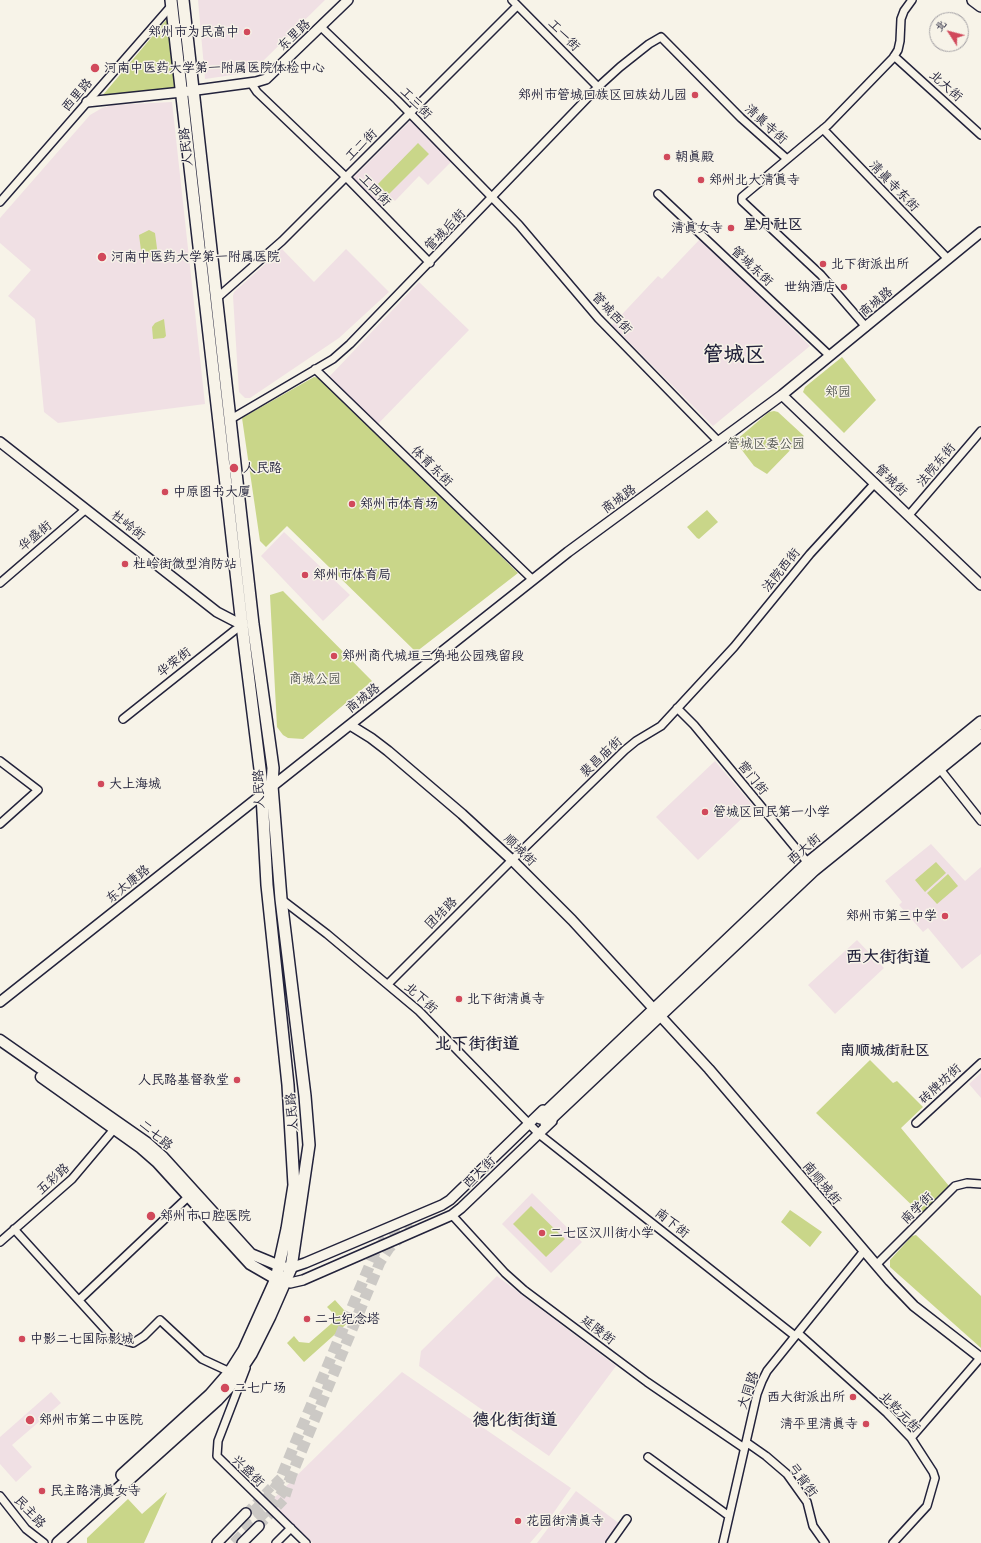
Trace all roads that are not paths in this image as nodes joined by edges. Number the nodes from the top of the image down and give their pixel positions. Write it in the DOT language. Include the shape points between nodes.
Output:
graph roads {
  1 [pos="184,0"];
  2 [pos="348,0"];
  3 [pos="512,0"];
  4 [pos="912,0"];
  5 [pos="973,0"];
  6 [pos="172,2"];
  7 [pos="517,6"];
  8 [pos="981,6"];
  9 [pos="322,27"];
  10 [pos="661,37"];
  11 [pos="894,56"];
  12 [pos="251,83"];
  13 [pos="598,87"];
  14 [pos="194,90"];
  15 [pos="182,92"];
  16 [pos="87,102"];
  17 [pos="410,113"];
  18 [pos="823,129"];
  19 [pos="981,135"];
  20 [pos="787,159"];
  21 [pos="346,177"];
  22 [pos="658,194"];
  23 [pos="492,198"];
  24 [pos="0,202"];
  25 [pos="981,232"];
  26 [pos="948,259"];
  27 [pos="430,263"];
  28 [pos="217,298"];
  29 [pos="866,327"];
  30 [pos="830,356"];
  31 [pos="314,369"];
  32 [pos="782,395"];
  33 [pos="231,418"];
  34 [pos="981,431"];
  35 [pos="718,441"];
  36 [pos="0,442"];
  37 [pos="875,483"];
  38 [pos="86,509"];
  39 [pos="908,515"];
  40 [pos="533,580"];
  41 [pos="0,583"];
  42 [pos="981,585"];
  43 [pos="254,624"];
  44 [pos="242,625"];
  45 [pos="708,674"];
  46 [pos="677,708"];
  47 [pos="122,719"];
  48 [pos="981,722"];
  49 [pos="350,725"];
  50 [pos="981,735"];
  51 [pos="0,761"];
  52 [pos="939,768"];
  53 [pos="272,786"];
  54 [pos="261,795"];
  55 [pos="981,821"];
  56 [pos="0,824"];
  57 [pos="512,860"];
  58 [pos="808,863"];
  59 [pos="281,899"];
  60 [pos="388,984"];
  61 [pos="0,1002"];
  62 [pos="657,1011"];
  63 [pos="0,1040"];
  64 [pos="0,1048"];
  65 [pos="981,1063"];
  66 [pos="543,1121"];
  67 [pos="916,1123"];
  68 [pos="115,1128"];
  69 [pos="534,1129"];
  70 [pos="981,1184"];
  71 [pos="188,1197"];
  72 [pos="452,1215"];
  73 [pos="14,1229"];
  74 [pos="0,1242"];
  75 [pos="864,1251"];
  76 [pos="876,1265"];
  77 [pos="280,1266"];
  78 [pos="291,1268"];
  79 [pos="281,1281"];
  80 [pos="79,1300"];
  81 [pos="796,1334"];
  82 [pos="251,1354"];
  83 [pos="981,1358"];
  84 [pos="230,1372"];
  85 [pos="911,1438"];
  86 [pos="745,1445"];
  87 [pos="648,1457"];
  88 [pos="0,1496"];
  89 [pos="246,1513"];
  90 [pos="729,1516"];
  91 [pos="627,1519"];
  92 [pos="259,1526"];
  93 [pos="291,1528"];
  94 [pos="44,1543"];
  95 [pos="48,1543"];
  96 [pos="58,1543"];
  97 [pos="217,1543"];
  98 [pos="242,1543"];
  99 [pos="276,1543"];
  100 [pos="306,1543"];
  101 [pos="610,1543"];
  102 [pos="723,1543"];
  103 [pos="825,1543"];
  104 [pos="893,1543"];
  1 -- 14 [label="main road, 人民路"];
  2 -- 9 [label="street, 东里路"];
  3 -- 7 [label="street, 工一街"];
  4 -- 11 [label="street" via="901,19 900,41"];
  5 -- 8 [label="main road"];
  6 -- 15 [label="main road, 人民路"];
  6 -- 16 [label="street, 西里路"];
  7 -- 13 [label="street, 工一街"];
  7 -- 17 [label="street, 工二街"];
  9 -- 12 [label="street, 东里路" via="266,79"];
  9 -- 17 [label="street, 工三街"];
  10 -- 13 [label="street, 管城后街"];
  10 -- 20 [label="street, 清真寺街" via="740,118"];
  11 -- 18 [label="street"];
  11 -- 19 [label="street, 北大街"];
  12 -- 14 [label="street, 东里路"];
  12 -- 21 [label="street, 工四街" via="257,92"];
  13 -- 23 [label="street, 管城后街"];
  14 -- 15 [label="street, 东里路"];
  14 -- 28 [label="main road, 人民路"];
  15 -- 16 [label="street, 东里路"];
  15 -- 44 [label="main road, 人民路"];
  16 -- 24 [label="street, 西里路"];
  17 -- 21 [label="street, 工二街"];
  17 -- 23 [label="street, 工三街"];
  18 -- 20 [label="street"];
  18 -- 26 [label="street, 清真寺东街"];
  20 -- 29 [label="street, 清真寺街" via="744,194 742,201 821,275"];
  21 -- 27 [label="street, 工四街"];
  21 -- 28 [label="street, 工二街" via="282,241"];
  22 -- 30 [label="street, 管城东街"];
  23 -- 27 [label="street, 管城后街"];
  23 -- 35 [label="street, 管城西街" via="519,225 598,318"];
  25 -- 26 [label="street, 商城路"];
  26 -- 29 [label="street, 商城路"];
  27 -- 31 [label="street, 管城后街" via="366,330 333,359"];
  28 -- 33 [label="main road, 人民路"];
  29 -- 30 [label="street, 商城路"];
  30 -- 32 [label="street, 商城路"];
  31 -- 33 [label="street, 管城后街"];
  31 -- 40 [label="street, 体育东街"];
  32 -- 35 [label="street, 商城路"];
  32 -- 37 [label="street, 管城街"];
  33 -- 43 [label="main road, 人民路"];
  34 -- 39 [label="street, 法院东街"];
  35 -- 40 [label="street, 商城路"];
  36 -- 38 [label="street, 杜岭街"];
  37 -- 39 [label="street, 管城街"];
  37 -- 45 [label="street, 法院西街" via="810,554"];
  38 -- 41 [label="street, 华盛街"];
  38 -- 44 [label="street, 杜岭街" via="217,612"];
  39 -- 42 [label="street, 管城街"];
  40 -- 49 [label="street, 商城路"];
  43 -- 44 [label="street"];
  43 -- 53 [label="main road, 人民路" via="273,768"];
  44 -- 47 [label="street, 华荣街"];
  44 -- 54 [label="main road, 人民路"];
  45 -- 46 [label="street, 裴昌庙街"];
  46 -- 57 [label="street, 裴昌庙街" via="661,726 624,750"];
  46 -- 58 [label="street, 营门街"];
  48 -- 58 [label="main road, 西大街"];
  49 -- 53 [label="street, 商城路"];
  49 -- 57 [label="street, 顺城街" via="388,751"];
  50 -- 52 [label="main road, 西大街"];
  51 -- 56 [label="street" via="38,790"];
  52 -- 55 [label="street"];
  52 -- 62 [label="main road, 西大街" via="814,870"];
  53 -- 54 [label="street, 东太康路"];
  53 -- 59 [label="main road, 人民路"];
  54 -- 61 [label="street, 东太康路"];
  54 -- 77 [label="main road, 人民路" via="268,892 288,1085 294,1185"];
  57 -- 60 [label="street, 团结路"];
  57 -- 62 [label="street, 顺城街"];
  58 -- 62 [label="main road, 西大街"];
  59 -- 60 [label="street, 北下街"];
  59 -- 78 [label="main road, 人民路" via="308,1122 308,1153"];
  60 -- 69 [label="street, 北下街" via="419,1011"];
  62 -- 66 [label="main road, 西大街"];
  62 -- 69 [label="street, 西大街" via="642,1016"];
  62 -- 69 [label="street, 西大街" via="652,1026"];
  62 -- 75 [label="street, 南顺城街"];
  63 -- 77 [label="main road, 二七路" via="146,1142 163,1157 251,1254"];
  64 -- 68 [label="main road, 二七路"];
  65 -- 67 [label="street, 砖牌坊街"];
  68 -- 71 [label="main road, 二七路" via="157,1162"];
  68 -- 73 [label="street, 五彩路" via="72,1179"];
  69 -- 72 [label="street, 西大街"];
  69 -- 78 [label="street, 西大街" via="442,1205"];
  69 -- 81 [label="street, 南下街"];
  70 -- 76 [label="street, 南学街" via="967,1183 955,1186"];
  71 -- 79 [label="main road, 二七路" via="250,1264"];
  71 -- 80 [label="street"];
  72 -- 79 [label="street, 西大街" via="303,1280"];
  72 -- 86 [label="street, 延陵街" via="501,1269 524,1290 647,1382"];
  73 -- 74 [label="street, 五彩路"];
  73 -- 80 [label="street"];
  75 -- 76 [label="street, 南顺城街"];
  75 -- 81 [label="street, 大同路"];
  76 -- 83 [label="street, 南顺城街" via="914,1306"];
  77 -- 78 [label="street"];
  77 -- 79 [label="main road, 人民路"];
  78 -- 79 [label="main road, 人民路"];
  79 -- 82 [label="main road"];
  79 -- 84 [label="main road"];
  80 -- 84 [label="street" via="112,1337 133,1343 160,1320 202,1360"];
  81 -- 85 [label="street, 北乾元街" via="887,1413"];
  81 -- 86 [label="street, 大同路" via="767,1370 756,1394"];
  82 -- 93 [label="street, 兴盛街" via="218,1441 217,1456"];
  82 -- 96 [label="main road" via="217,1400"];
  83 -- 85 [label="street"];
  84 -- 95 [label="main road" via="210,1395"];
  85 -- 104 [label="street, 北乾元街" via="935,1478 927,1506"];
  86 -- 90 [label="street, 大同路"];
  86 -- 103 [label="street, 弓背街" via="766,1456 787,1474 807,1502 813,1526"];
  87 -- 90 [label="street"];
  88 -- 94 [label="street, 民主路" via="26,1529"];
  89 -- 97 [label="street"];
  90 -- 102 [label="street, 大同路"];
  91 -- 101 [label="street"];
  92 -- 98 [label="street"];
  93 -- 99 [label="street"];
  93 -- 100 [label="street, 兴盛街"];
}
